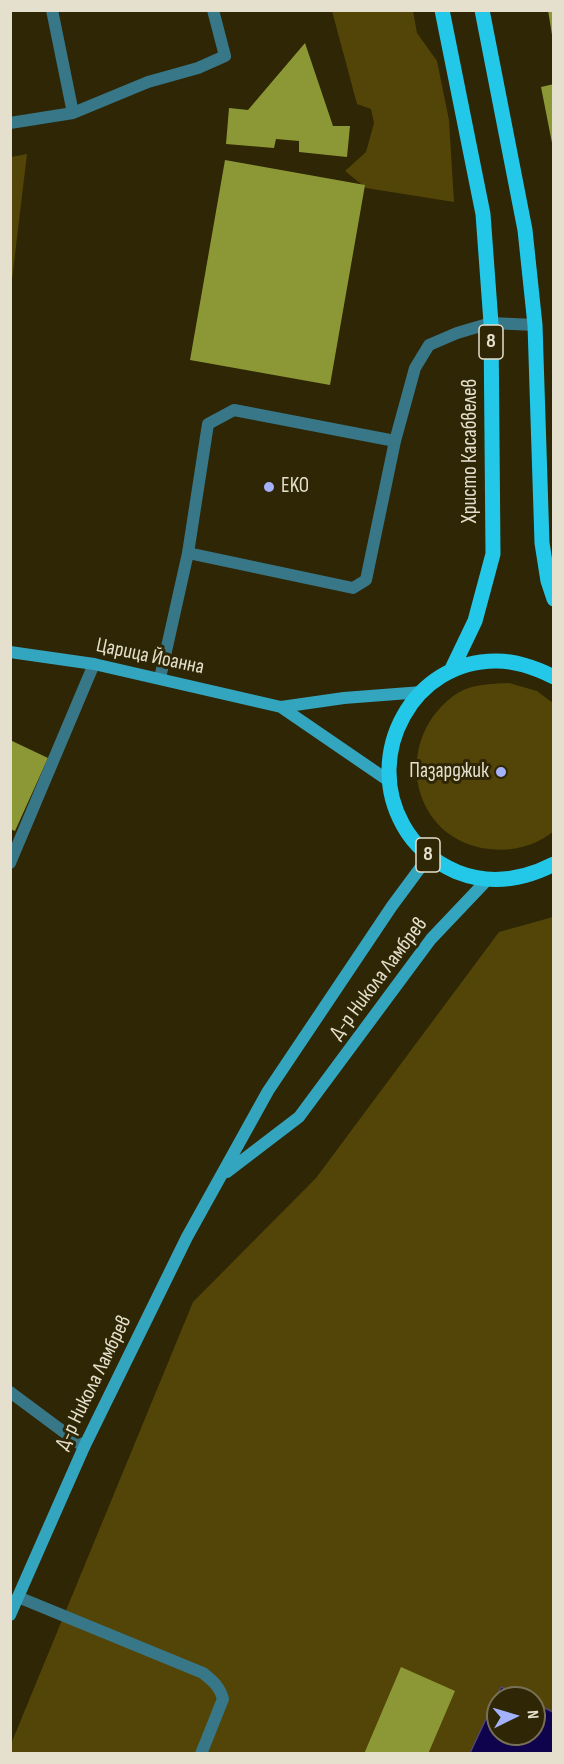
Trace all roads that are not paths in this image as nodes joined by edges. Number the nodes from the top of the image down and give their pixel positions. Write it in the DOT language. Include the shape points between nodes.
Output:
graph roads {
  1 [pos="52,10"];
  2 [pos="213,10"];
  3 [pos="442,10"];
  4 [pos="482,10"];
  5 [pos="73,113"];
  6 [pos="10,123"];
  7 [pos="491,323"];
  8 [pos="535,325"];
  9 [pos="395,441"];
  10 [pos="188,553"];
  11 [pos="554,599"];
  12 [pos="10,652"];
  13 [pos="94,664"];
  14 [pos="451,671"];
  15 [pos="554,677"];
  16 [pos="160,678"];
  17 [pos="422,692"];
  18 [pos="281,707"];
  19 [pos="389,781"];
  20 [pos="429,856"];
  21 [pos="10,863"];
  22 [pos="554,864"];
  23 [pos="487,880"];
  24 [pos="223,1174"];
  25 [pos="10,1392"];
  26 [pos="84,1447"];
  27 [pos="18,1597"];
  28 [pos="10,1615"];
  29 [pos="201,1754"];
  1 -- 5 [label="street"];
  2 -- 5 [label="street" via="225,56"];
  3 -- 7 [label="main road, Христо Касабвелев / 8" via="483,214"];
  4 -- 8 [label="main road" via="525,230"];
  5 -- 6 [label="street"];
  7 -- 8 [label="street"];
  7 -- 9 [label="street" via="429,345 415,368"];
  7 -- 14 [label="main road, Христо Касабвелев / 8" via="493,555 475,621"];
  8 -- 11 [label="main road" via="542,543"];
  9 -- 10 [label="street" via="234,410 208,424"];
  9 -- 10 [label="street" via="366,580 353,588"];
  10 -- 16 [label="street"];
  12 -- 13 [label="street, Царица Йоанна"];
  13 -- 16 [label="street, Царица Йоанна"];
  13 -- 21 [label="street"];
  14 -- 15 [label="main road, 8" via="496,661 526,665"];
  14 -- 17 [label="main road, 8"];
  16 -- 18 [label="street, Царица Йоанна"];
  17 -- 18 [label="street, Царица Йоанна"];
  17 -- 19 [label="main road, 8" via="395,733 390,748"];
  18 -- 19 [label="street, Царица Йоанна"];
  19 -- 20 [label="main road, 8" via="398,815"];
  20 -- 23 [label="main road, 8" via="466,876"];
  20 -- 24 [label="street, Д-р Никола Ламбрев" via="268,1091"];
  22 -- 23 [label="main road, 8" via="522,877"];
  23 -- 24 [label="street, Д-р Никола Ламбрев" via="431,939 299,1117"];
  24 -- 26 [label="street, Д-р Никола Ламбрев" via="187,1238"];
  25 -- 26 [label="street"];
  26 -- 27 [label="street, Д-р Никола Ламбрев"];
  27 -- 28 [label="street, Д-р Никола Ламбрев"];
  27 -- 29 [label="street" via="203,1673 213,1681 223,1699"];
}
